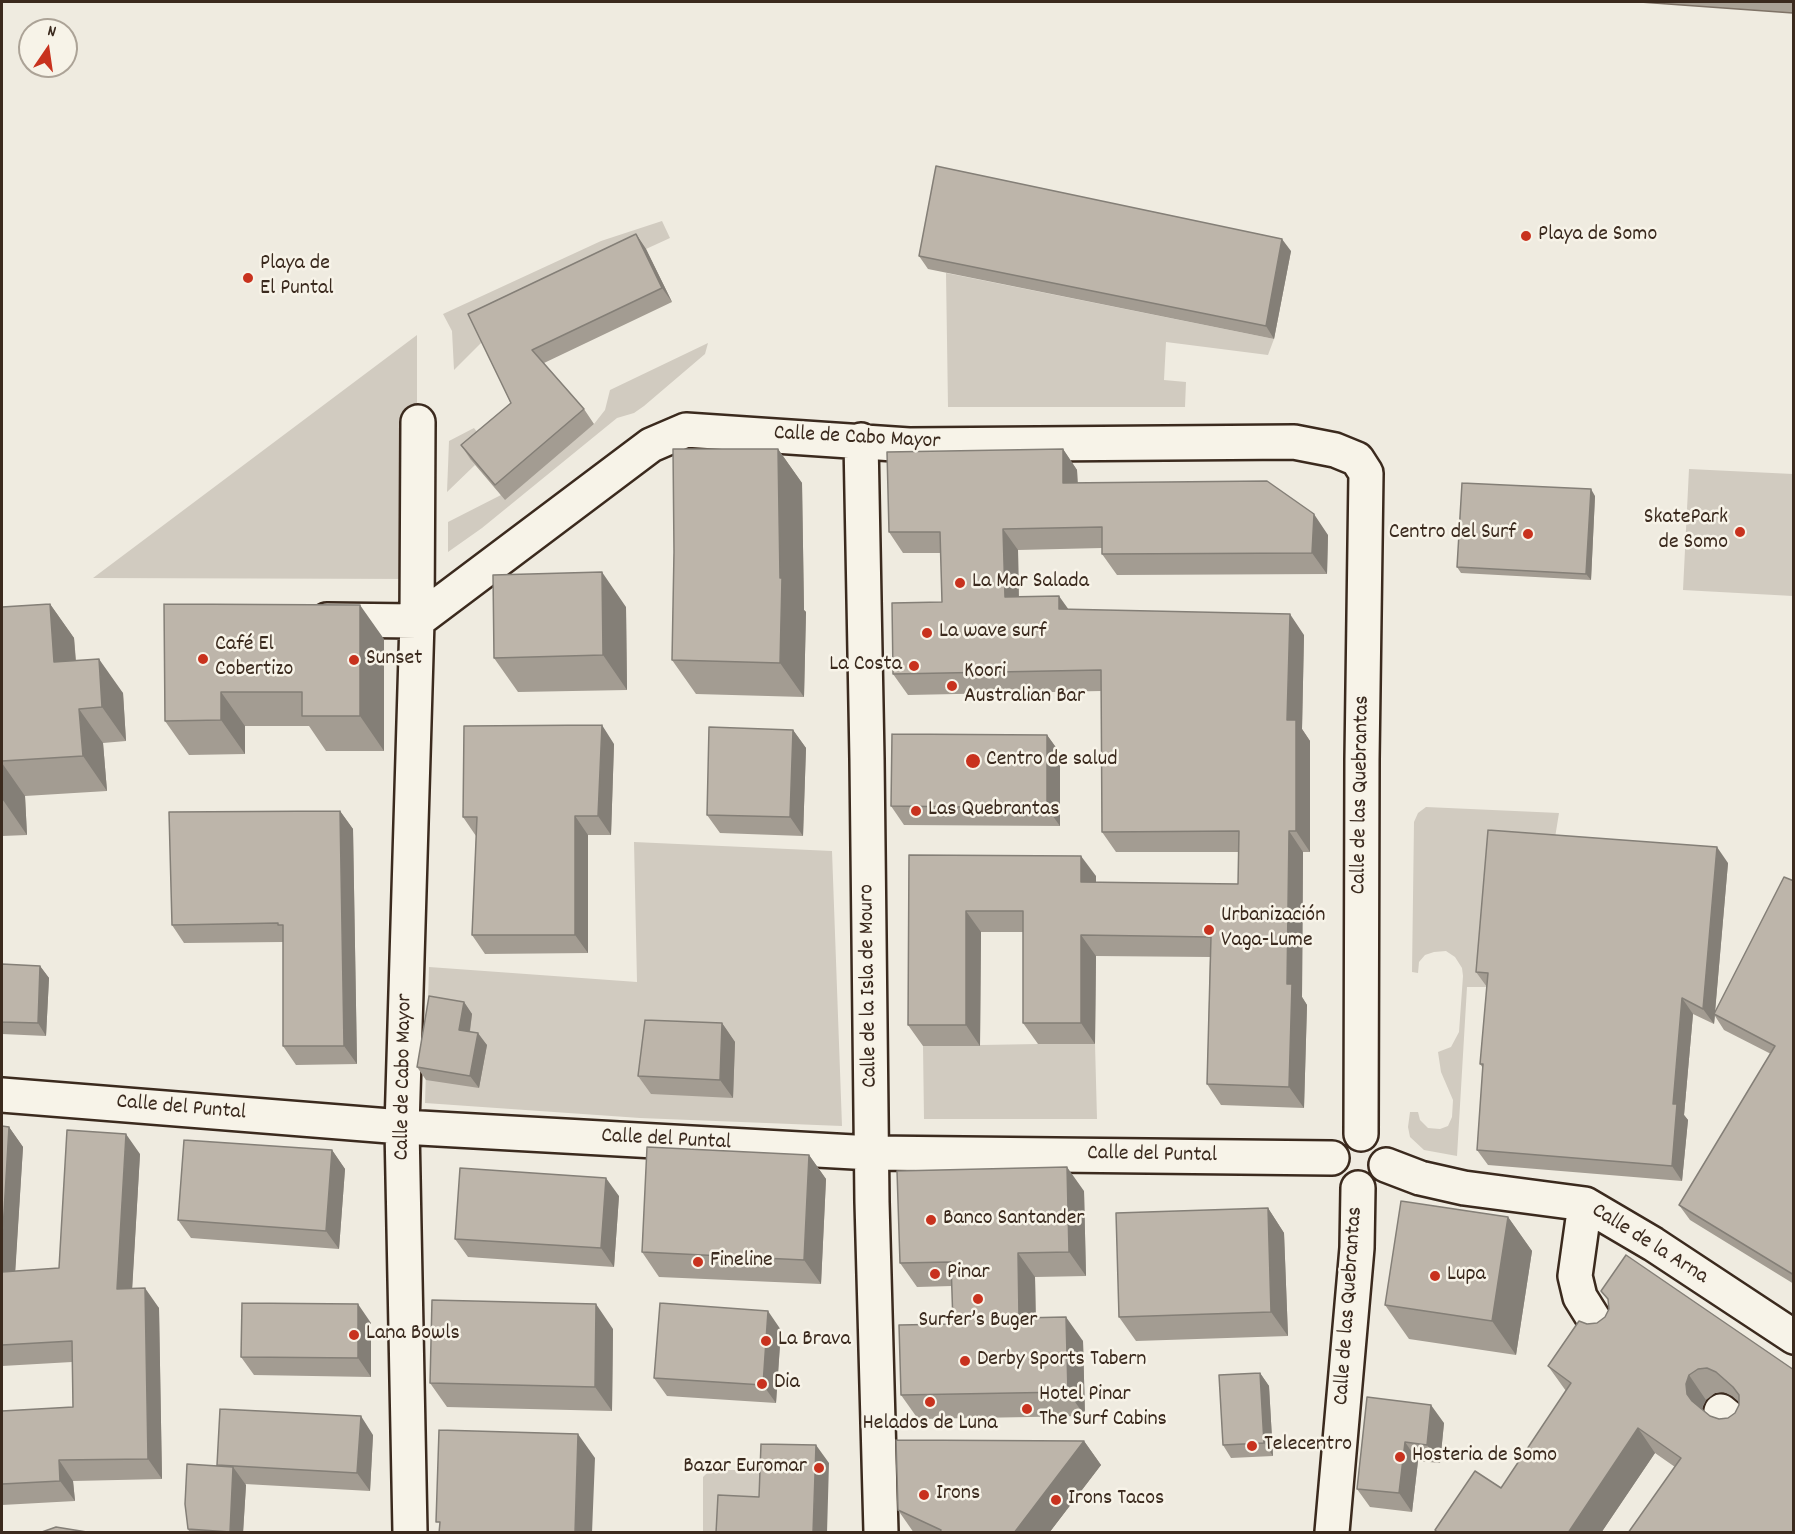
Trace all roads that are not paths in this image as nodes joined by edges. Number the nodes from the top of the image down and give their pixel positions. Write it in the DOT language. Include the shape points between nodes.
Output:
graph roads {
  1 [pos="418,422"];
  2 [pos="861,440"];
  3 [pos="1357,459"];
  4 [pos="302,620"];
  5 [pos="417,621"];
  6 [pos="2,1095"];
  7 [pos="402,1127"];
  8 [pos="1361,1134"];
  9 [pos="872,1153"];
  10 [pos="1332,1158"];
  11 [pos="1386,1166"];
  12 [pos="1358,1188"];
  13 [pos="1586,1204"];
  14 [pos="1607,1330"];
  15 [pos="1794,1337"];
  16 [pos="410,1533"];
  17 [pos="881,1533"];
  18 [pos="1332,1533"];
  1 -- 5 [label="street, Calle de Cabo Mayor"];
  2 -- 3 [label="street, Calle de Cabo Mayor" via="909,445 1294,442"];
  2 -- 5 [label="street, Calle de Cabo Mayor" via="686,430 651,445"];
  2 -- 9 [label="street, Calle de la Isla de Mouro"];
  3 -- 8 [label="street, Calle de las Quebrantas" via="1366,473"];
  4 -- 5 [label="street"];
  5 -- 7 [label="street, Calle de Cabo Mayor"];
  6 -- 7 [label="street, Calle del Puntal"];
  7 -- 9 [label="street, Calle del Puntal"];
  7 -- 16 [label="street, Calle de Cabo Mayor"];
  8 -- 10 [label="street" via="1352,1134 1338,1143"];
  8 -- 11 [label="street" via="1370,1136 1383,1148"];
  9 -- 10 [label="street, Calle del Puntal"];
  9 -- 17 [label="street, Calle de la Isla de Mouro"];
  10 -- 12 [label="street" via="1336,1175"];
  11 -- 12 [label="street" via="1373,1184"];
  11 -- 13 [label="street, Calle de la Arna" via="1464,1188"];
  12 -- 18 [label="street, Calle de las Quebrantas" via="1357,1248"];
  13 -- 14 [label="street" via="1575,1276 1580,1297 1595,1321"];
  13 -- 15 [label="street, Calle de la Arna"];
}
